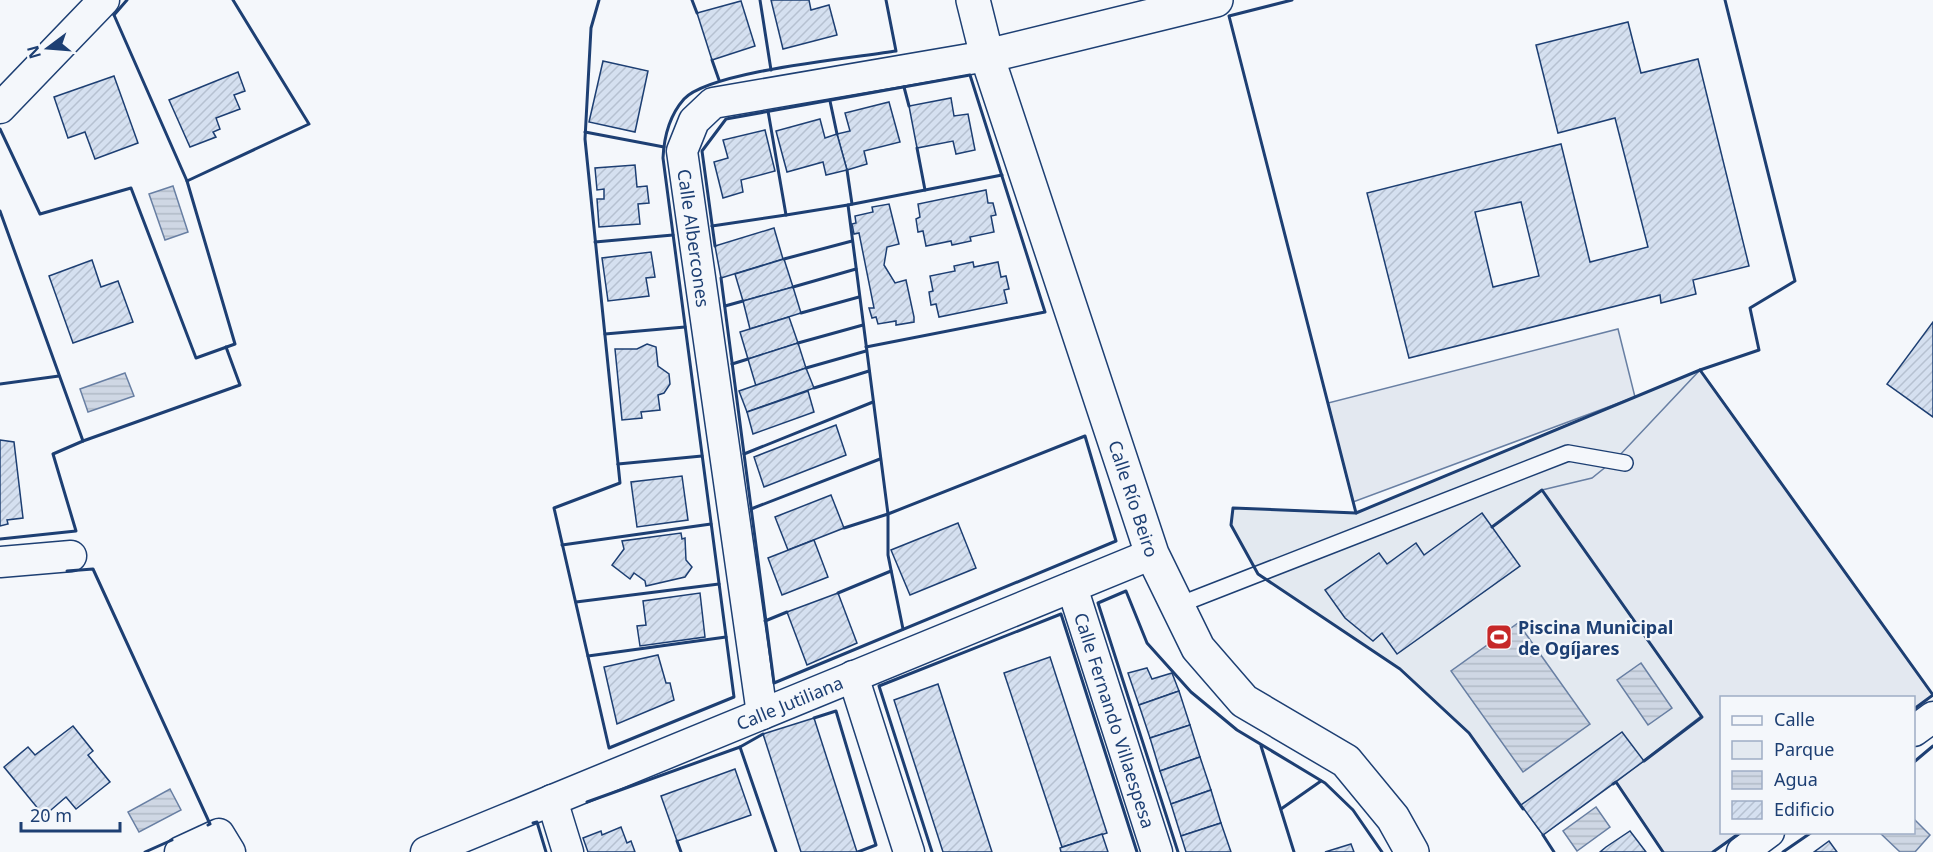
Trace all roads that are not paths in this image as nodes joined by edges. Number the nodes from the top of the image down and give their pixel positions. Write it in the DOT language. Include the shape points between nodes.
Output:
graph roads {
  1 [pos="104,0"];
  2 [pos="974,0"];
  3 [pos="1216,0"];
  4 [pos="987,56"];
  5 [pos="0,108"];
  6 [pos="1625,463"];
  7 [pos="1152,554"];
  8 [pos="71,556"];
  9 [pos="0,562"];
  10 [pos="1072,587"];
  11 [pos="1176,606"];
  12 [pos="853,676"];
  13 [pos="762,714"];
  14 [pos="1933,717"];
  15 [pos="1915,730"];
  16 [pos="552,800"];
  17 [pos="1766,834"];
  18 [pos="180,852"];
  19 [pos="230,852"];
  20 [pos="426,852"];
  21 [pos="568,852"];
  22 [pos="909,852"];
  23 [pos="1157,852"];
  24 [pos="1412,852"];
  25 [pos="1742,852"];
  1 -- 5 [label="street"];
  2 -- 4 [label="street, Calle Río Beiro"];
  3 -- 4 [label="street, Calle Albercones"];
  4 -- 7 [label="street, Calle Río Beiro"];
  4 -- 13 [label="street, Calle Albercones" via="713,103 694,121 682,151"];
  6 -- 11 [label="lane" via="1568,453"];
  7 -- 10 [label="street, Calle Jutiliana"];
  7 -- 11 [label="street, Calle Río Beiro"];
  8 -- 9 [label="street"];
  10 -- 12 [label="street, Calle Jutiliana"];
  10 -- 23 [label="street, Calle Fernando Villaespesa"];
  11 -- 24 [label="street, Calle Río Beiro" via="1198,648 1244,701 1346,761 1392,818"];
  12 -- 13 [label="street, Calle Jutiliana"];
  12 -- 22 [label="street"];
  13 -- 16 [label="street, Calle Jutiliana"];
  14 -- 15 [label="street"];
  16 -- 20 [label="street, Calle Jutiliana"];
  16 -- 21 [label="street"];
  17 -- 25 [label="street"];
  18 -- 19 [label="street" via="219,834"];
}
